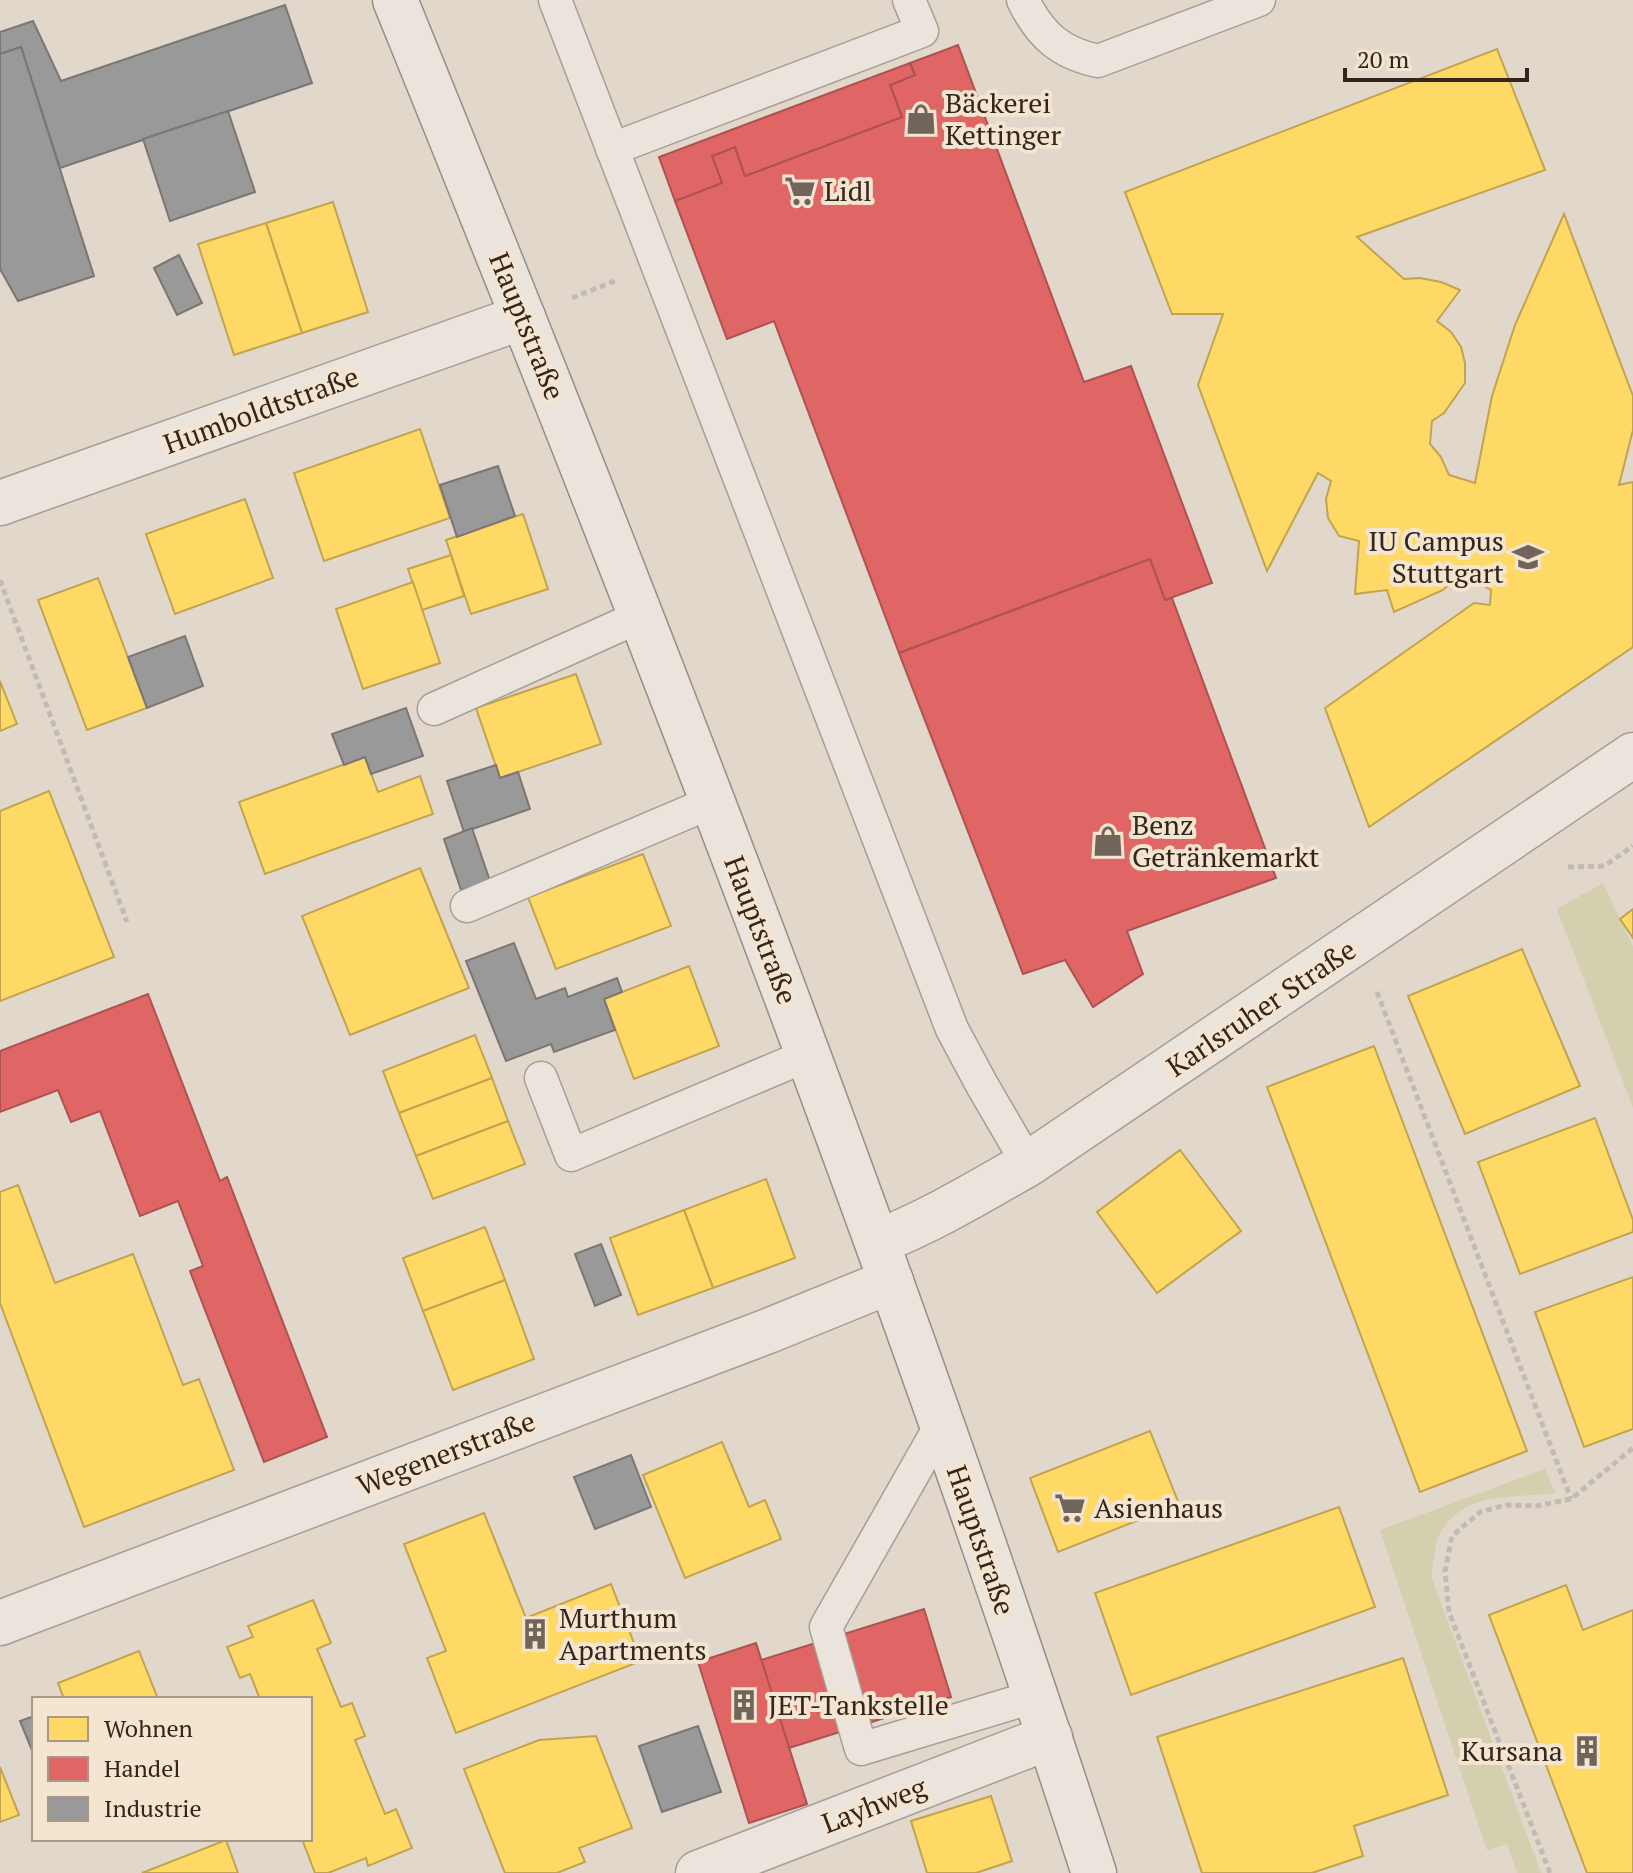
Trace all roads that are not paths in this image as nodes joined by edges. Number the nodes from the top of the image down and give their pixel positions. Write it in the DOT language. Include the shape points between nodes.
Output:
graph roads {
  1 [pos="395,0"];
  2 [pos="555,0"];
  3 [pos="909,0"];
  4 [pos="1023,0"];
  5 [pos="1259,0"];
  6 [pos="612,149"];
  7 [pos="523,317"];
  8 [pos="0,503"];
  9 [pos="641,616"];
  10 [pos="434,709"];
  11 [pos="1633,755"];
  12 [pos="712,802"];
  13 [pos="467,906"];
  14 [pos="808,1055"];
  15 [pos="541,1078"];
  16 [pos="1028,1164"];
  17 [pos="884,1261"];
  18 [pos="941,1425"];
  19 [pos="0,1623"];
  20 [pos="1036,1696"];
  21 [pos="1050,1737"];
  22 [pos="698,1873"];
  23 [pos="1094,1873"];
  1 -- 7 [label="street, Hauptstraße"];
  2 -- 6 [label="lane"];
  3 -- 6 [label="lane" via="922,31"];
  4 -- 5 [label="lane" via="1034,23 1056,44 1098,61"];
  6 -- 16 [label="lane" via="952,1029"];
  7 -- 8 [label="street, Humboldtstraße"];
  7 -- 9 [label="street, Hauptstraße"];
  9 -- 10 [label="lane"];
  9 -- 12 [label="street, Hauptstraße"];
  11 -- 16 [label="street, Karlsruher Straße"];
  12 -- 13 [label="lane"];
  12 -- 14 [label="street, Hauptstraße"];
  14 -- 15 [label="lane" via="571,1155"];
  14 -- 17 [label="street, Hauptstraße"];
  16 -- 17 [label="street, Karlsruher Straße" via="910,1229"];
  17 -- 18 [label="street, Hauptstraße"];
  17 -- 19 [label="street, Wegenerstraße" via="768,1331"];
  18 -- 20 [label="street, Hauptstraße"];
  18 -- 20 [label="lane" via="826,1627 861,1749"];
  20 -- 21 [label="street, Hauptstraße"];
  21 -- 22 [label="street, Layhweg"];
  21 -- 23 [label="street, Hauptstraße"];
}
